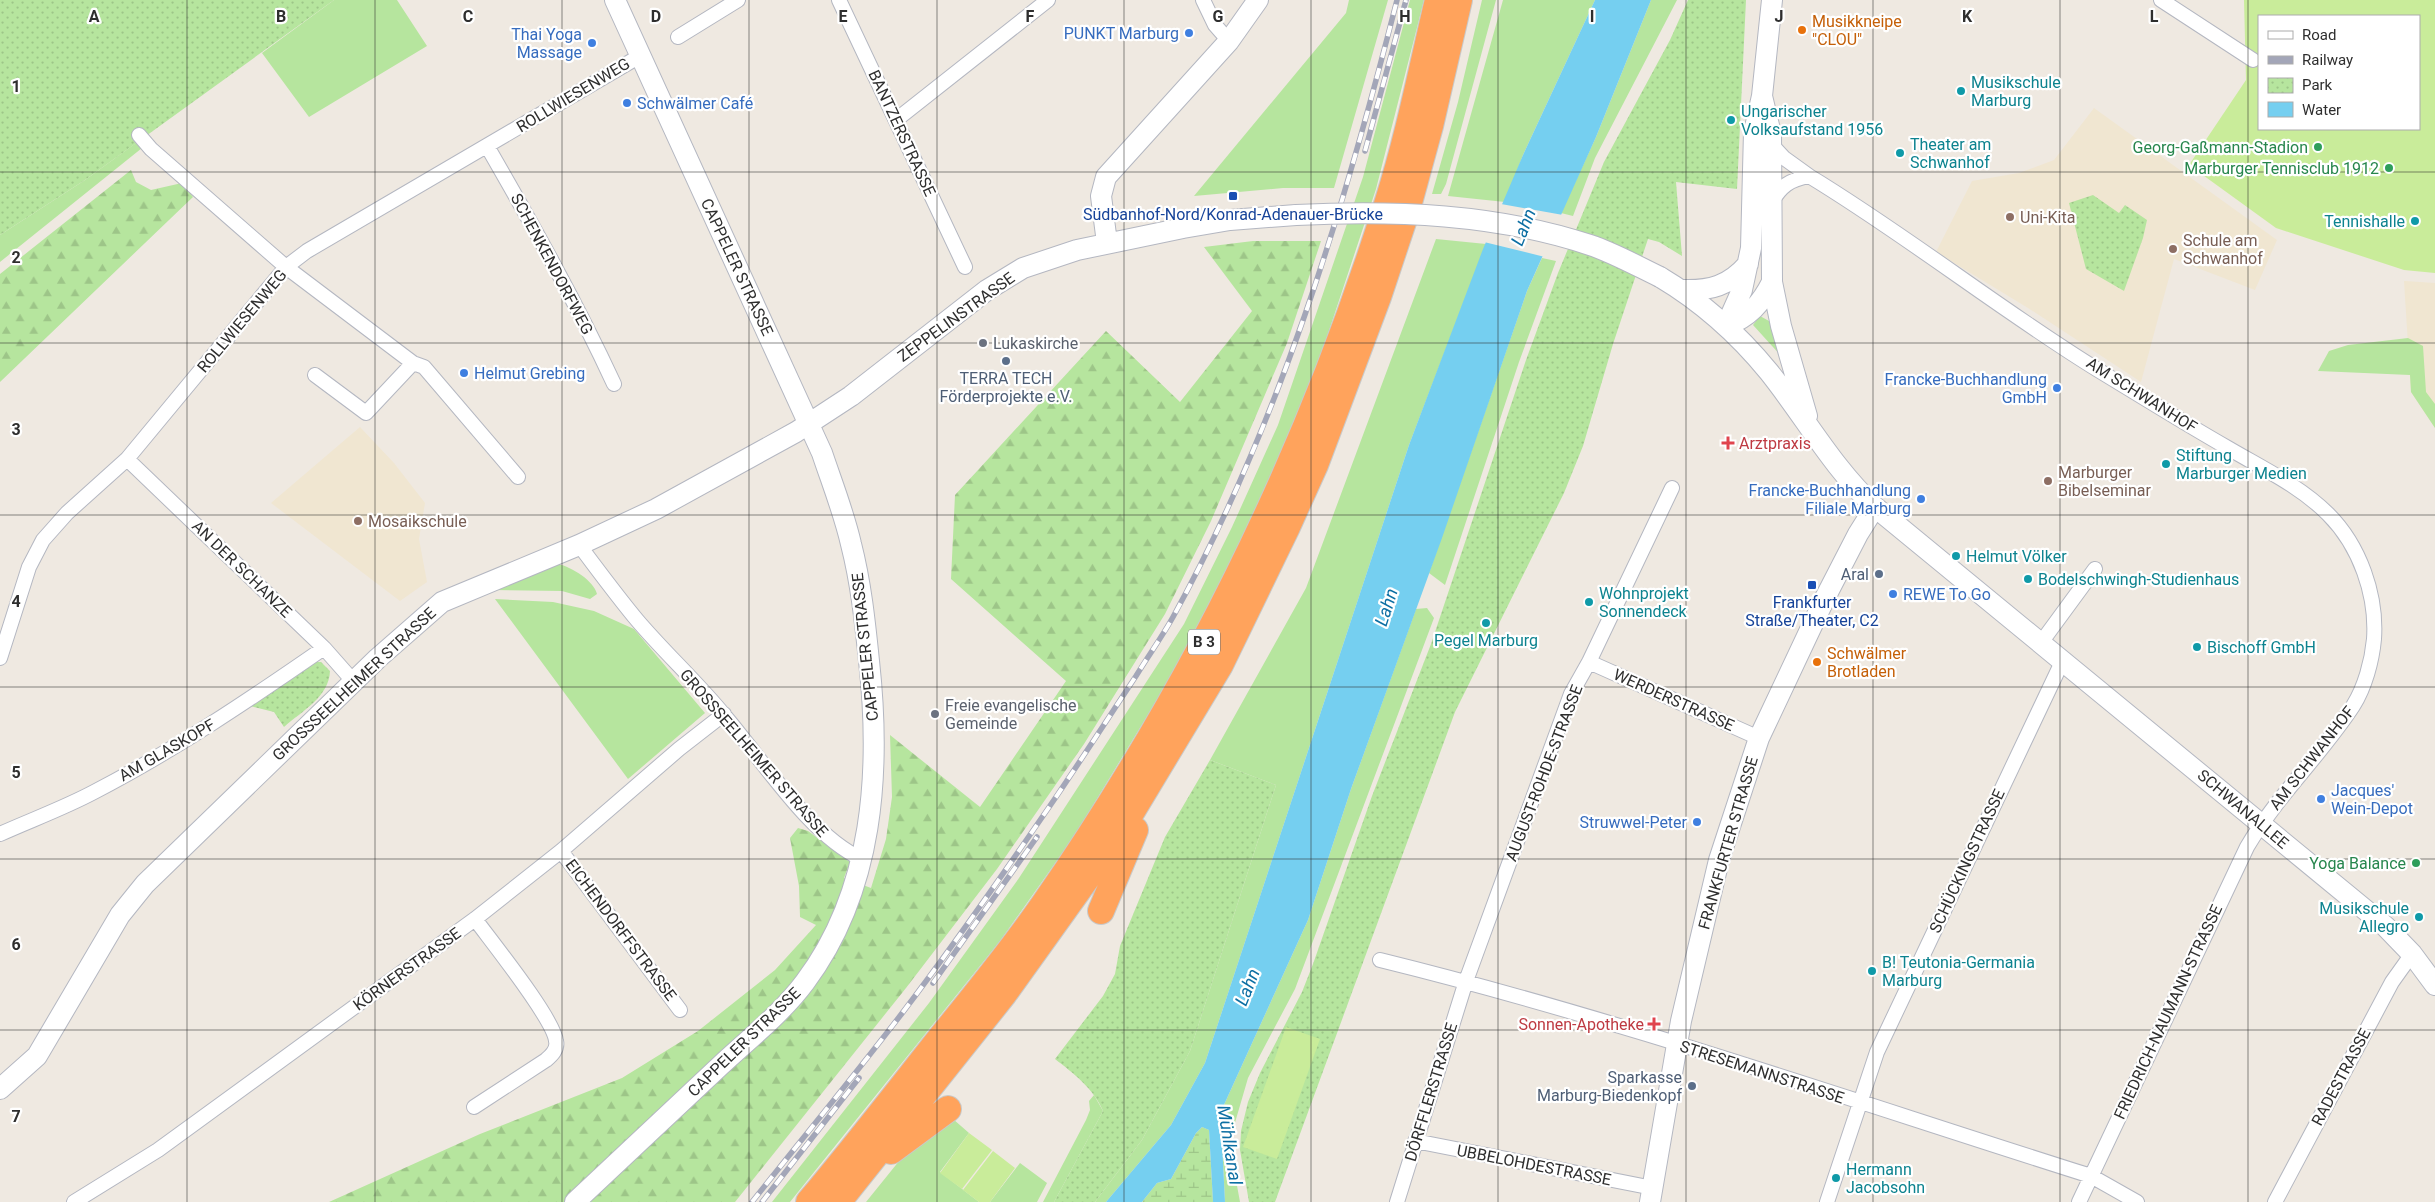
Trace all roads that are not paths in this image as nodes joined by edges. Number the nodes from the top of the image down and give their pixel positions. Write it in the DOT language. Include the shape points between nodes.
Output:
graph roads {
  1 [pos="614,0"];
  2 [pos="738,0"];
  3 [pos="839,0"];
  4 [pos="1048,0"];
  5 [pos="1203,0"];
  6 [pos="1258,0"];
  7 [pos="1438,0"];
  8 [pos="1459,0"];
  9 [pos="1772,0"];
  10 [pos="2161,0"];
  11 [pos="678,37"];
  12 [pos="1229,40"];
  13 [pos="640,56"];
  14 [pos="2253,60"];
  15 [pos="1762,96"];
  16 [pos="896,120"];
  17 [pos="140,135"];
  18 [pos="1771,144"];
  19 [pos="487,146"];
  20 [pos="1809,176"];
  21 [pos="1771,203"];
  22 [pos="1107,243"];
  23 [pos="1748,264"];
  24 [pos="286,267"];
  25 [pos="964,267"];
  26 [pos="1660,277"];
  27 [pos="1772,282"];
  28 [pos="1682,290"];
  29 [pos="1726,326"];
  30 [pos="413,363"];
  31 [pos="315,375"];
  32 [pos="614,384"];
  33 [pos="809,423"];
  34 [pos="1810,430"];
  35 [pos="127,459"];
  36 [pos="518,477"];
  37 [pos="1672,488"];
  38 [pos="1875,507"];
  39 [pos="579,545"];
  40 [pos="2095,569"];
  41 [pos="2040,644"];
  42 [pos="324,648"];
  43 [pos="0,658"];
  44 [pos="1589,662"];
  45 [pos="2062,662"];
  46 [pos="354,682"];
  47 [pos="724,714"];
  48 [pos="1759,738"];
  49 [pos="1161,767"];
  50 [pos="2261,824"];
  51 [pos="0,834"];
  52 [pos="561,850"];
  53 [pos="862,859"];
  54 [pos="1101,911"];
  55 [pos="475,919"];
  56 [pos="2412,954"];
  57 [pos="1380,960"];
  58 [pos="1466,981"];
  59 [pos="2435,985"];
  60 [pos="680,1010"];
  61 [pos="1677,1044"];
  62 [pos="0,1089"];
  63 [pos="1858,1103"];
  64 [pos="474,1107"];
  65 [pos="948,1110"];
  66 [pos="1415,1141"];
  67 [pos="860,1174"];
  68 [pos="2091,1176"];
  69 [pos="1651,1195"];
  70 [pos="74,1202"];
  71 [pos="575,1202"];
  72 [pos="809,1202"];
  73 [pos="838,1202"];
  74 [pos="1397,1202"];
  75 [pos="1827,1202"];
  76 [pos="2079,1202"];
  77 [pos="2137,1202"];
  78 [pos="2275,1202"];
  1 -- 13 [label="main road, CAPPELER STRASSE"];
  2 -- 11 [label="street"];
  3 -- 16 [label="street, BANTZERSTRASSE"];
  4 -- 16 [label="street"];
  5 -- 12 [label="street" via="1215,25"];
  6 -- 12 [label="main road"];
  7 -- 72 [label="highway, B 3" via="1389,197 1361,284 1296,452 1235,584 1160,722 1042,905 971,1000"];
  8 -- 49 [label="highway, B 3" via="1407,210 1315,465 1220,665"];
  9 -- 15 [label="main road"];
  10 -- 14 [label="street"];
  12 -- 22 [label="main road" via="1106,177 1101,196"];
  13 -- 19 [label="street, ROLLWIESENWEG"];
  13 -- 33 [label="main road, CAPPELER STRASSE"];
  15 -- 18 [label="main road"];
  15 -- 23 [label="main road" via="1754,132"];
  16 -- 25 [label="street, BANTZERSTRASSE"];
  17 -- 24 [label="street" via="151,149"];
  18 -- 20 [label="street, AM SCHWANHOF"];
  18 -- 21 [label="main road"];
  19 -- 24 [label="street, ROLLWIESENWEG" via="307,251"];
  19 -- 32 [label="street, SCHENKENDORFWEG" via="536,229"];
  20 -- 21 [label="street" via="1788,182"];
  20 -- 50 [label="street, AM SCHWANHOF" via="2096,368 2292,485 2328,514 2347,536 2363,569 2372,603 2374,638 2366,677 2354,705"];
  21 -- 27 [label="main road"];
  22 -- 26 [label="main road, ZEPPELINSTRASSE, bridge" via="1230,220 1296,215 1402,214 1518,226 1590,245"];
  22 -- 33 [label="main road, ZEPPELINSTRASSE" via="1039,262 1000,281 851,396"];
  23 -- 28 [label="main road" via="1724,285"];
  23 -- 29 [label="main road" via="1742,290"];
  24 -- 30 [label="street"];
  24 -- 35 [label="street, ROLLWIESENWEG"];
  26 -- 28 [label="main road, SCHWANALLEE"];
  27 -- 29 [label="main road" via="1756,308"];
  27 -- 34 [label="main road" via="1780,326"];
  28 -- 29 [label="main road, SCHWANALLEE"];
  29 -- 34 [label="main road, SCHWANALLEE" via="1770,373"];
  30 -- 31 [label="street" via="366,413"];
  30 -- 36 [label="street" via="424,367"];
  33 -- 39 [label="main road, ZEPPELINSTRASSE" via="663,505"];
  33 -- 53 [label="main road, CAPPELER STRASSE" via="851,543 866,621 874,741 870,820"];
  34 -- 38 [label="main road, SCHWANALLEE" via="1850,482"];
  35 -- 42 [label="street, AN DER SCHANZE"];
  35 -- 43 [label="street, ROLLWIESENWEG" via="43,540 29,567"];
  37 -- 44 [label="street, AUGUST-ROHDE-STRASSE"];
  38 -- 41 [label="main road, SCHWANALLEE"];
  38 -- 48 [label="main road, FRANKFURTER STRASSE" via="1825,598"];
  39 -- 46 [label="main road, GROSSSEELHEIMER STRASSE" via="442,602"];
  39 -- 47 [label="street, GROSSSEELHEIMER STRASSE" via="637,621"];
  40 -- 41 [label="street"];
  41 -- 45 [label="main road, SCHWANALLEE"];
  42 -- 46 [label="street, AN DER SCHANZE"];
  42 -- 51 [label="street, AM GLASKOPF" via="221,719 160,756 92,794"];
  44 -- 48 [label="street, WERDERSTRASSE"];
  44 -- 58 [label="street, AUGUST-ROHDE-STRASSE" via="1572,694"];
  45 -- 50 [label="main road, SCHWANALLEE"];
  45 -- 63 [label="street, SCHÜCKINGSTRASSE" via="1876,1052"];
  46 -- 62 [label="main road, GROSSSEELHEIMER STRASSE" via="145,884 116,923 37,1056"];
  47 -- 52 [label="street, KÖRNERSTRASSE"];
  47 -- 53 [label="street, GROSSSEELHEIMER STRASSE" via="828,839"];
  48 -- 61 [label="main road, FRANKFURTER STRASSE" via="1719,860"];
  49 -- 54 [label="highway"];
  49 -- 67 [label="highway, B 3" via="1117,836 1003,995"];
  50 -- 56 [label="main road, SCHWANALLEE" via="2371,914"];
  50 -- 68 [label="street, FRIEDRICH-NAUMANN-STRASSE" via="2234,872"];
  52 -- 55 [label="street, KÖRNERSTRASSE"];
  52 -- 60 [label="street, EICHENDORFFSTRASSE"];
  53 -- 71 [label="main road, CAPPELER STRASSE" via="833,937 803,984"];
  55 -- 64 [label="street" via="544,1014 557,1043 554,1053 546,1060"];
  55 -- 70 [label="street, KÖRNERSTRASSE" via="158,1150"];
  56 -- 59 [label="main road, SCHWANALLEE"];
  56 -- 78 [label="street, RADESTRASSE" via="2392,982"];
  57 -- 58 [label="street, STRESEMANNSTRASSE"];
  58 -- 61 [label="street, STRESEMANNSTRASSE"];
  58 -- 66 [label="street, DÖRFFLERSTRASSE"];
  61 -- 63 [label="street, STRESEMANNSTRASSE"];
  61 -- 69 [label="main road, FRANKFURTER STRASSE"];
  63 -- 68 [label="street, STRESEMANNSTRASSE"];
  63 -- 75 [label="street, SCHÜCKINGSTRASSE"];
  65 -- 67 [label="highway"];
  66 -- 69 [label="street, UBBELOHDESTRASSE"];
  66 -- 74 [label="street, DÖRFFLERSTRASSE"];
  67 -- 73 [label="highway, B 3"];
  68 -- 76 [label="street, FRIEDRICH-NAUMANN-STRASSE"];
  68 -- 77 [label="street, STRESEMANNSTRASSE"];
}
